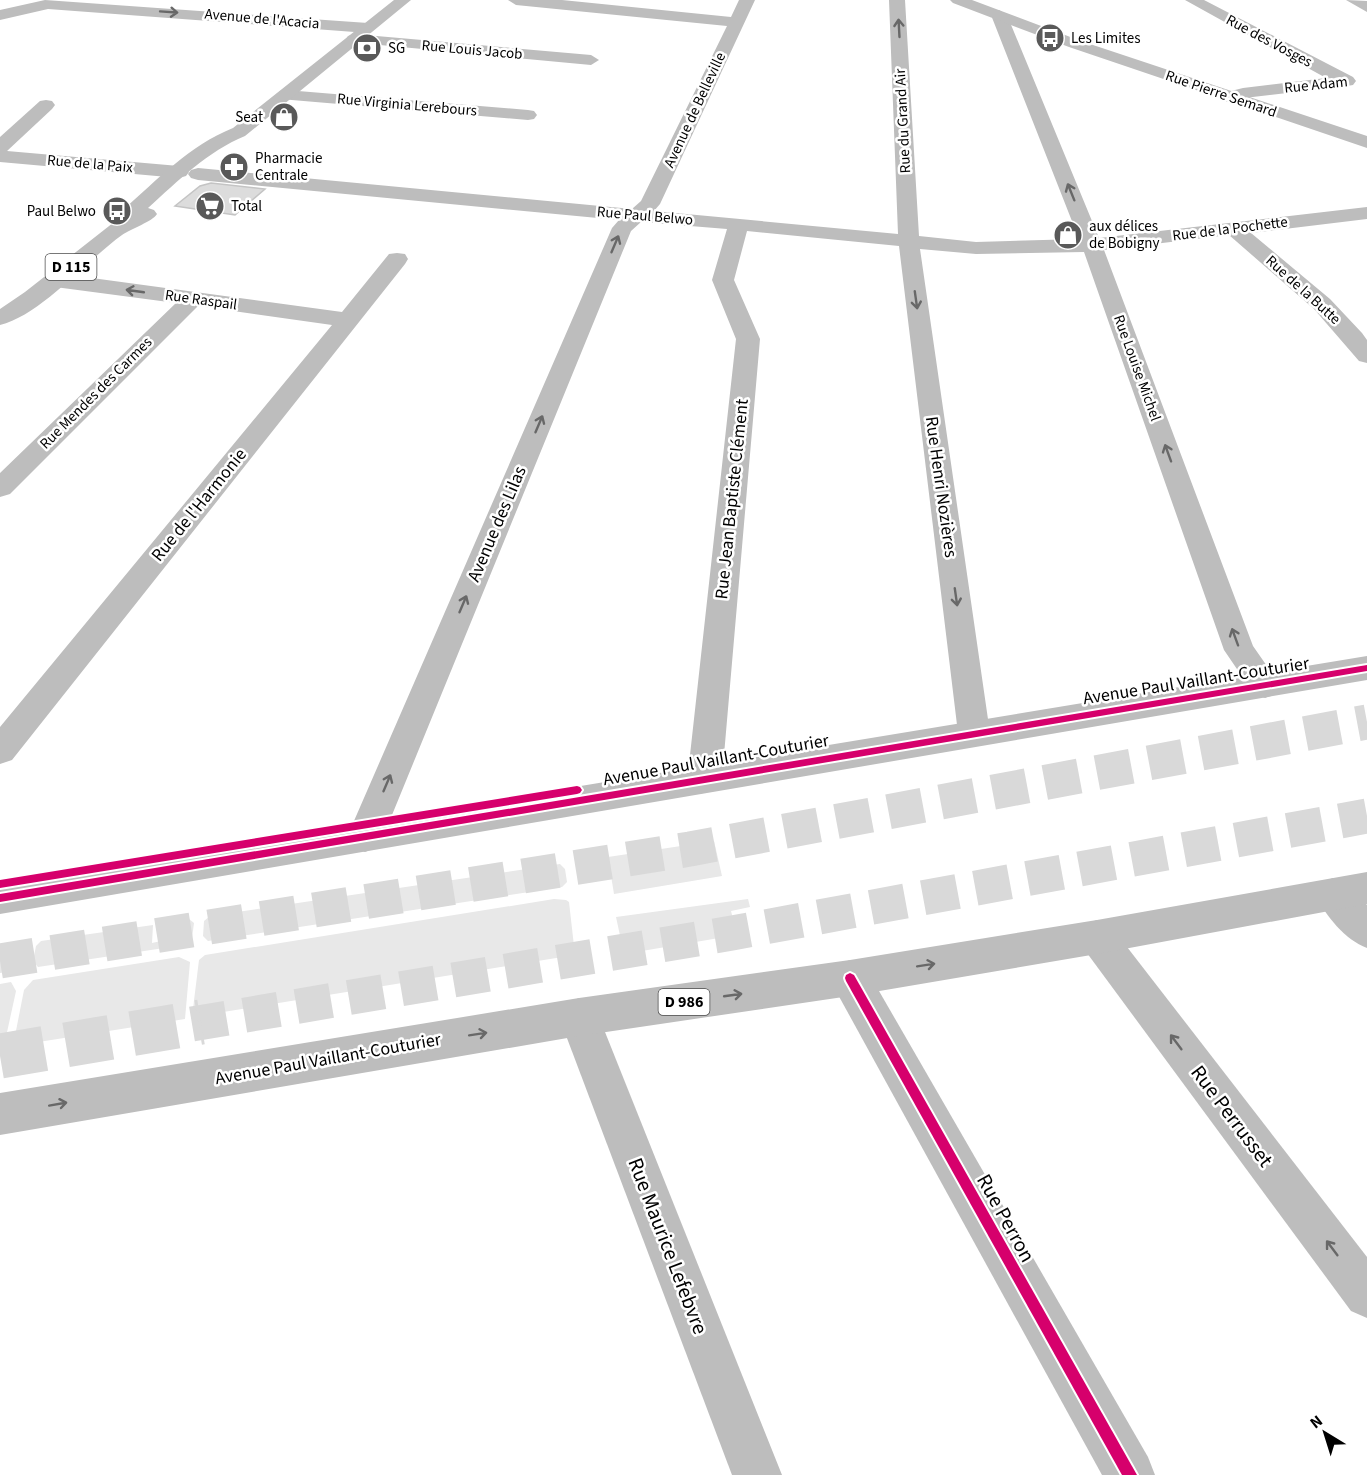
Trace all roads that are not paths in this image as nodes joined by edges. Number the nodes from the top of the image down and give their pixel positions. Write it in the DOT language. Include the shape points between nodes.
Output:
graph roads {
  1 [pos="403,0"];
  2 [pos="516,0"];
  3 [pos="747,0"];
  4 [pos="897,0"];
  5 [pos="958,0"];
  6 [pos="1193,0"];
  7 [pos="1354,0"];
  8 [pos="245,5"];
  9 [pos="1367,7"];
  10 [pos="0,15"];
  11 [pos="999,15"];
  12 [pos="232,16"];
  13 [pos="736,22"];
  14 [pos="368,28"];
  15 [pos="354,39"];
  16 [pos="591,60"];
  17 [pos="1367,79"];
  18 [pos="1344,81"];
  19 [pos="286,95"];
  20 [pos="1229,97"];
  21 [pos="46,105"];
  22 [pos="528,116"];
  23 [pos="1367,142"];
  24 [pos="0,147"];
  25 [pos="0,156"];
  26 [pos="188,173"];
  27 [pos="1367,213"];
  28 [pos="636,216"];
  29 [pos="739,224"];
  30 [pos="1234,229"];
  31 [pos="909,242"];
  32 [pos="1092,245"];
  33 [pos="397,259"];
  34 [pos="55,280"];
  35 [pos="193,299"];
  36 [pos="7,314"];
  37 [pos="348,320"];
  38 [pos="0,334"];
  39 [pos="1367,356"];
  40 [pos="0,488"];
  41 [pos="1367,668"];
  42 [pos="1265,686"];
  43 [pos="974,733"];
  44 [pos="0,751"];
  45 [pos="700,780"];
  46 [pos="365,837"];
  47 [pos="1350,891"];
  48 [pos="0,898"];
  49 [pos="1367,931"];
  50 [pos="1097,937"];
  51 [pos="850,978"];
  52 [pos="579,1017"];
  53 [pos="0,1114"];
  54 [pos="1367,1295"];
  55 [pos="757,1475"];
  56 [pos="1130,1475"];
  1 -- 14 [label="street, D 115"];
  2 -- 13 [label="street"];
  3 -- 13 [label="street, Avenue de Belleville"];
  31 -- 4 [label="street, Rue du Grand Air, one-way"];
  5 -- 11 [label="street, Rue Pierre Semard"];
  6 -- 18 [label="street, Rue des Vosges"];
  7 -- 9 [label="street"];
  8 -- 12 [label="street"];
  10 -- 12 [label="street, Avenue de l'Acacia, one-way" via="48,4"];
  11 -- 20 [label="street, Rue Pierre Semard"];
  32 -- 11 [label="street, Rue Louise Michel, one-way"];
  12 -- 14 [label="street, Avenue de l'Acacia"];
  13 -- 28 [label="street, Avenue de Belleville" via="650,204"];
  14 -- 15 [label="street, D 115"];
  15 -- 16 [label="street, Rue Louis Jacob"];
  15 -- 19 [label="street, D 115"];
  17 -- 18 [label="street, Rue Adam"];
  18 -- 20 [label="street, Rue Adam"];
  19 -- 22 [label="street, Rue Virginia Lerebours"];
  19 -- 26 [label="street, D 115" via="239,132 241,138"];
  20 -- 23 [label="street, Rue Pierre Semard"];
  21 -- 24 [label="street"];
  25 -- 26 [label="street, Rue de la Paix"];
  26 -- 28 [label="street, Rue Paul Belwo"];
  26 -- 34 [label="street, D 115" via="145,216 128,221"];
  27 -- 30 [label="street, Rue de la Pochette"];
  28 -- 29 [label="street, Rue Paul Belwo"];
  46 -- 28 [label="street, Avenue des Lilas, one-way" via="622,228"];
  29 -- 31 [label="street, Rue Paul Belwo"];
  29 -- 45 [label="street, Rue Jean Baptiste Clément" via="723,280 748,339 707,754"];
  30 -- 32 [label="street, Rue de la Pochette"];
  30 -- 39 [label="street, Rue de la Butte" via="1303,288 1353,336"];
  31 -- 32 [label="street, Rue Paul Belwo" via="976,248"];
  31 -- 43 [label="street, Rue Henri Nozières, one-way"];
  42 -- 32 [label="street, Rue Louise Michel, one-way" via="1239,650"];
  33 -- 37 [label="street, Rue de l'Harmonie"];
  35 -- 34 [label="street, Rue Raspail, one-way"];
  34 -- 36 [label="street, D 115"];
  35 -- 37 [label="street, Rue Raspail"];
  35 -- 40 [label="street, Rue Mendes des Carmes"];
  36 -- 38 [label="street" via="5,330"];
  37 -- 44 [label="street, Rue de l'Harmonie"];
  41 -- 42 [label="street, Avenue Paul Vaillant-Couturier"];
  42 -- 43 [label="street, Avenue Paul Vaillant-Couturier"];
  43 -- 45 [label="street, Avenue Paul Vaillant-Couturier"];
  45 -- 46 [label="street, Avenue Paul Vaillant-Couturier"];
  46 -- 48 [label="street, Avenue Paul Vaillant-Couturier"];
  47 -- 49 [label="street"];
  47 -- 50 [label="street, Avenue Paul Vaillant-Couturier / D 986"];
  51 -- 50 [label="street, Avenue Paul Vaillant-Couturier / D 986, one-way"];
  54 -- 50 [label="street, Rue Perrusset, one-way"];
  52 -- 51 [label="street, Avenue Paul Vaillant-Couturier / D 986, one-way"];
  51 -- 56 [label="street, Rue Perron"];
  53 -- 52 [label="street, Avenue Paul Vaillant-Couturier / D 986, one-way"];
  52 -- 55 [label="street, Rue Maurice Lefebvre"];
}
